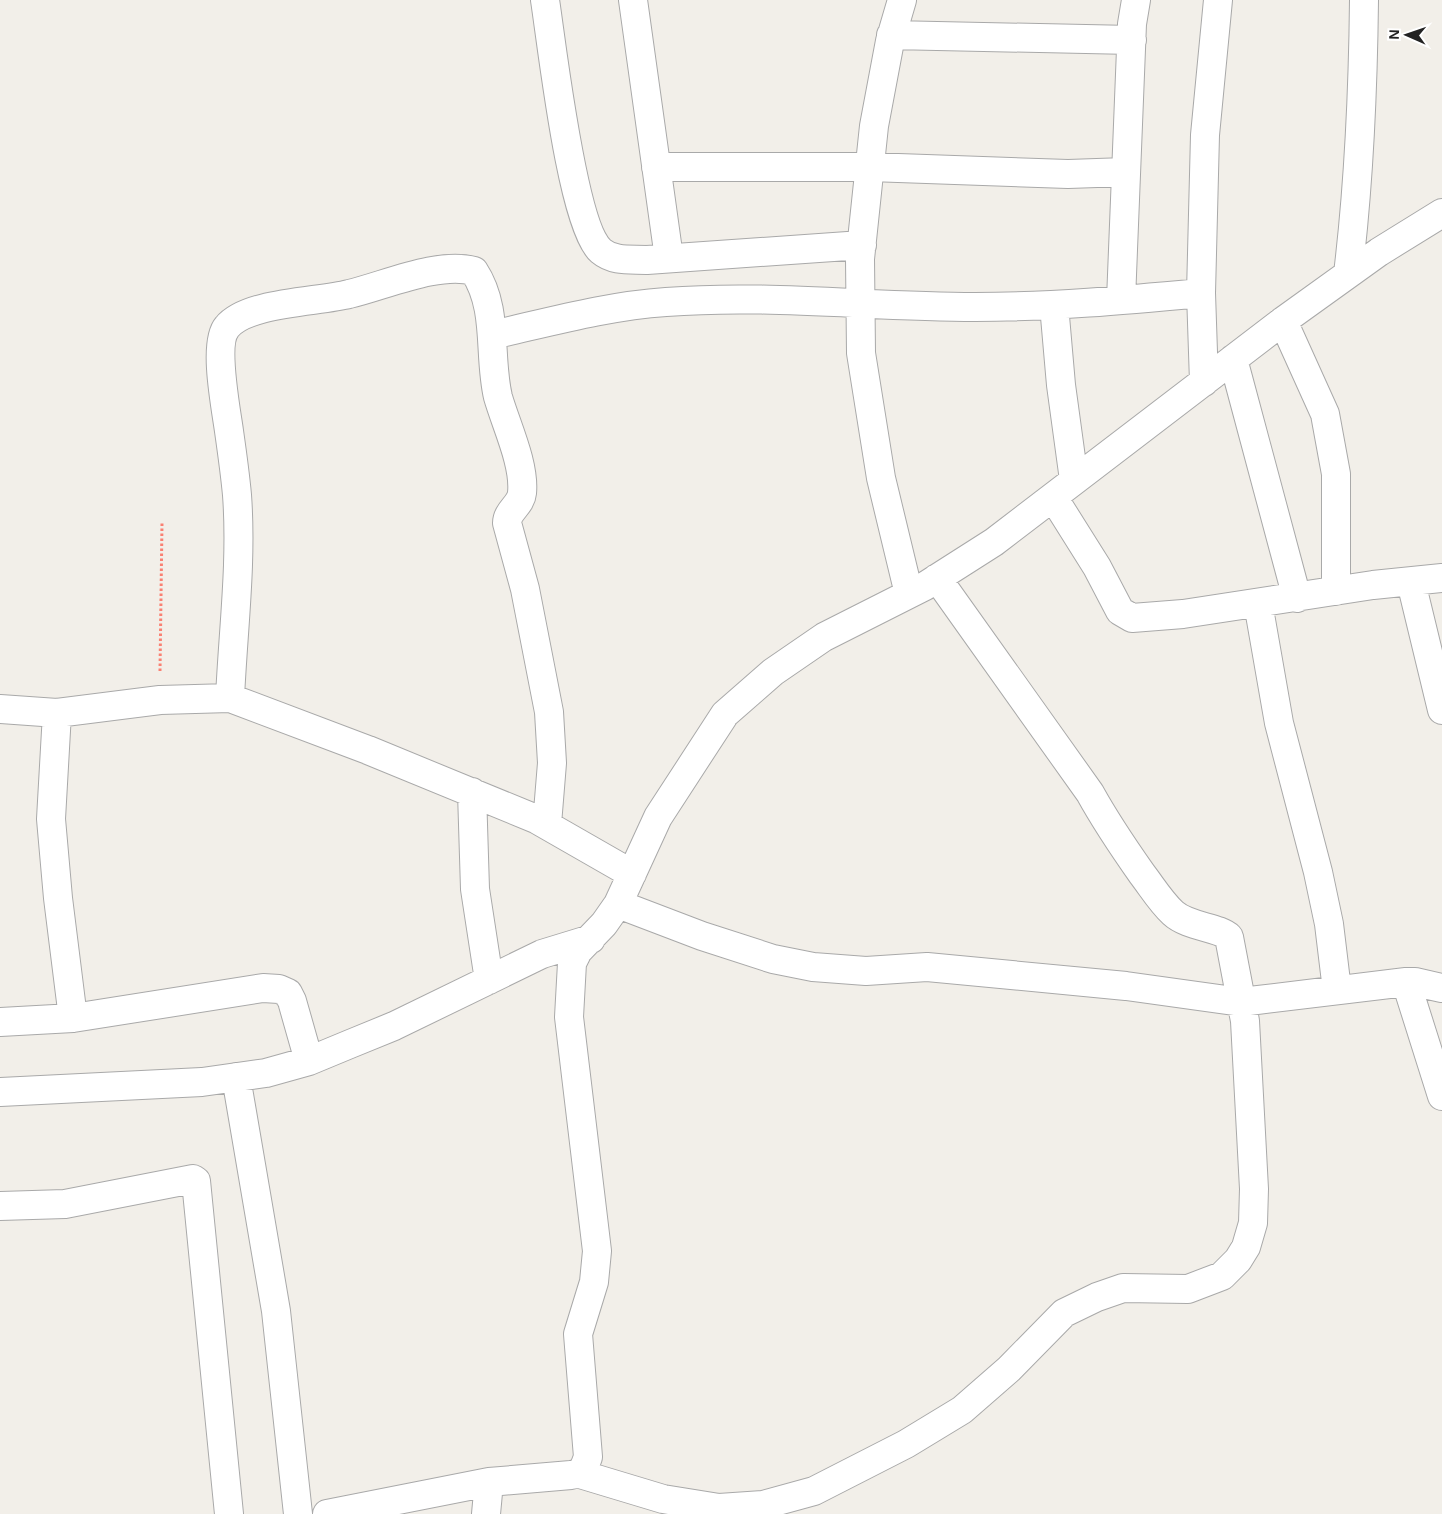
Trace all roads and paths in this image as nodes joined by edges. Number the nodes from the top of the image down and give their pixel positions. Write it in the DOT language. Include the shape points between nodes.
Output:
graph roads {
  1 [pos="545,0"];
  2 [pos="632,0"];
  3 [pos="902,0"];
  4 [pos="1136,0"];
  5 [pos="1218,0"];
  6 [pos="1364,0"];
  7 [pos="891,35"];
  8 [pos="1132,40"];
  9 [pos="656,167"];
  10 [pos="870,168"];
  11 [pos="1126,172"];
  12 [pos="1442,213"];
  13 [pos="862,245"];
  14 [pos="669,258"];
  15 [pos="1348,274"];
  16 [pos="1201,293"];
  17 [pos="1121,300"];
  18 [pos="861,302"];
  19 [pos="1054,304"];
  20 [pos="1283,321"];
  21 [pos="492,335"];
  22 [pos="1233,360"];
  23 [pos="1204,382"];
  24 [pos="1074,480"];
  25 [pos="1053,497"];
  26 [pos="162,523"];
  27 [pos="937,578"];
  28 [pos="1442,578"];
  29 [pos="1412,582"];
  30 [pos="1336,591"];
  31 [pos="909,594"];
  32 [pos="1297,598"];
  33 [pos="1258,603"];
  34 [pos="230,698"];
  35 [pos="160,700"];
  36 [pos="0,709"];
  37 [pos="1442,711"];
  38 [pos="57,713"];
  39 [pos="472,792"];
  40 [pos="547,824"];
  41 [pos="632,874"];
  42 [pos="618,904"];
  43 [pos="590,939"];
  44 [pos="489,980"];
  45 [pos="1406,982"];
  46 [pos="1442,988"];
  47 [pos="1337,990"];
  48 [pos="1241,1002"];
  49 [pos="73,1018"];
  50 [pos="0,1022"];
  51 [pos="309,1061"];
  52 [pos="236,1077"];
  53 [pos="0,1092"];
  54 [pos="1442,1096"];
  55 [pos="0,1206"];
  56 [pos="580,1474"];
  57 [pos="489,1482"];
  58 [pos="766,1509"];
  59 [pos="229,1514"];
  60 [pos="298,1514"];
  61 [pos="328,1514"];
  62 [pos="486,1514"];
  1 -- 14 [label="street" via="574,186 589,231 599,250 613,259"];
  2 -- 9 [label="street"];
  3 -- 7 [label="street"];
  4 -- 8 [label="street"];
  5 -- 16 [label="street" via="1205,134"];
  6 -- 15 [label="street" via="1357,199"];
  7 -- 8 [label="street"];
  7 -- 10 [label="street" via="874,126"];
  8 -- 11 [label="street"];
  9 -- 10 [label="street"];
  9 -- 14 [label="street"];
  10 -- 11 [label="street" via="1068,174"];
  10 -- 13 [label="street"];
  11 -- 17 [label="street"];
  12 -- 15 [label="street"];
  13 -- 14 [label="street"];
  13 -- 18 [label="street"];
  15 -- 20 [label="street"];
  16 -- 17 [label="street"];
  16 -- 23 [label="street"];
  17 -- 19 [label="street"];
  18 -- 19 [label="street" via="974,307"];
  18 -- 21 [label="street" via="666,302 599,311"];
  18 -- 31 [label="street" via="861,353 881,478"];
  19 -- 24 [label="street"];
  20 -- 22 [label="street"];
  20 -- 30 [label="street" via="1326,414 1336,474"];
  21 -- 34 [label="street" via="482,283 474,271 464,268 430,272 348,295 248,313 232,321 225,329 220,357 237,495 238,540"];
  21 -- 40 [label="street" via="498,394 519,465 522,493 507,522 529,605 549,712 552,763"];
  22 -- 23 [label="street"];
  22 -- 32 [label="street"];
  23 -- 24 [label="street"];
  24 -- 25 [label="street"];
  25 -- 27 [label="street" via="994,542"];
  25 -- 33 [label="street" via="1124,614 1132,618 1147,618"];
  26 -- 35 [label="path"];
  27 -- 31 [label="street"];
  27 -- 48 [label="street" via="1090,793 1108,827 1160,899 1189,924 1227,935"];
  28 -- 29 [label="street"];
  29 -- 30 [label="street"];
  29 -- 37 [label="street"];
  30 -- 32 [label="street"];
  31 -- 41 [label="street" via="824,637 773,672 725,714 658,816"];
  32 -- 33 [label="street"];
  33 -- 47 [label="street" via="1279,723 1329,924"];
  34 -- 35 [label="street"];
  34 -- 39 [label="street"];
  35 -- 38 [label="street"];
  36 -- 38 [label="street"];
  38 -- 49 [label="street" via="51,819"];
  39 -- 40 [label="street"];
  39 -- 44 [label="street" via="475,889"];
  40 -- 41 [label="street"];
  41 -- 42 [label="street"];
  42 -- 43 [label="street"];
  42 -- 48 [label="street" via="702,936 764,956 813,967 866,971 926,967 1126,986"];
  43 -- 44 [label="street" via="542,954"];
  43 -- 56 [label="street" via="572,963 569,1001 597,1251 594,1282 578,1334 588,1457"];
  44 -- 51 [label="street" via="394,1026"];
  45 -- 46 [label="street"];
  45 -- 47 [label="street"];
  45 -- 54 [label="street"];
  47 -- 48 [label="street"];
  48 -- 58 [label="street" via="1245,1021 1254,1189 1253,1223 1246,1247 1238,1260 1222,1276 1188,1289 1123,1288 1064,1313 962,1410 906,1444 814,1491"];
  49 -- 50 [label="street"];
  49 -- 51 [label="street" via="214,994 279,989 288,993 292,1001"];
  51 -- 52 [label="street" via="266,1073"];
  52 -- 53 [label="street" via="202,1082"];
  52 -- 60 [label="street" via="276,1310"];
  55 -- 59 [label="street" via="65,1204 196,1181"];
  56 -- 57 [label="street"];
  56 -- 58 [label="street" via="663,1499 719,1508"];
  57 -- 61 [label="street"];
  57 -- 62 [label="street"];
}
